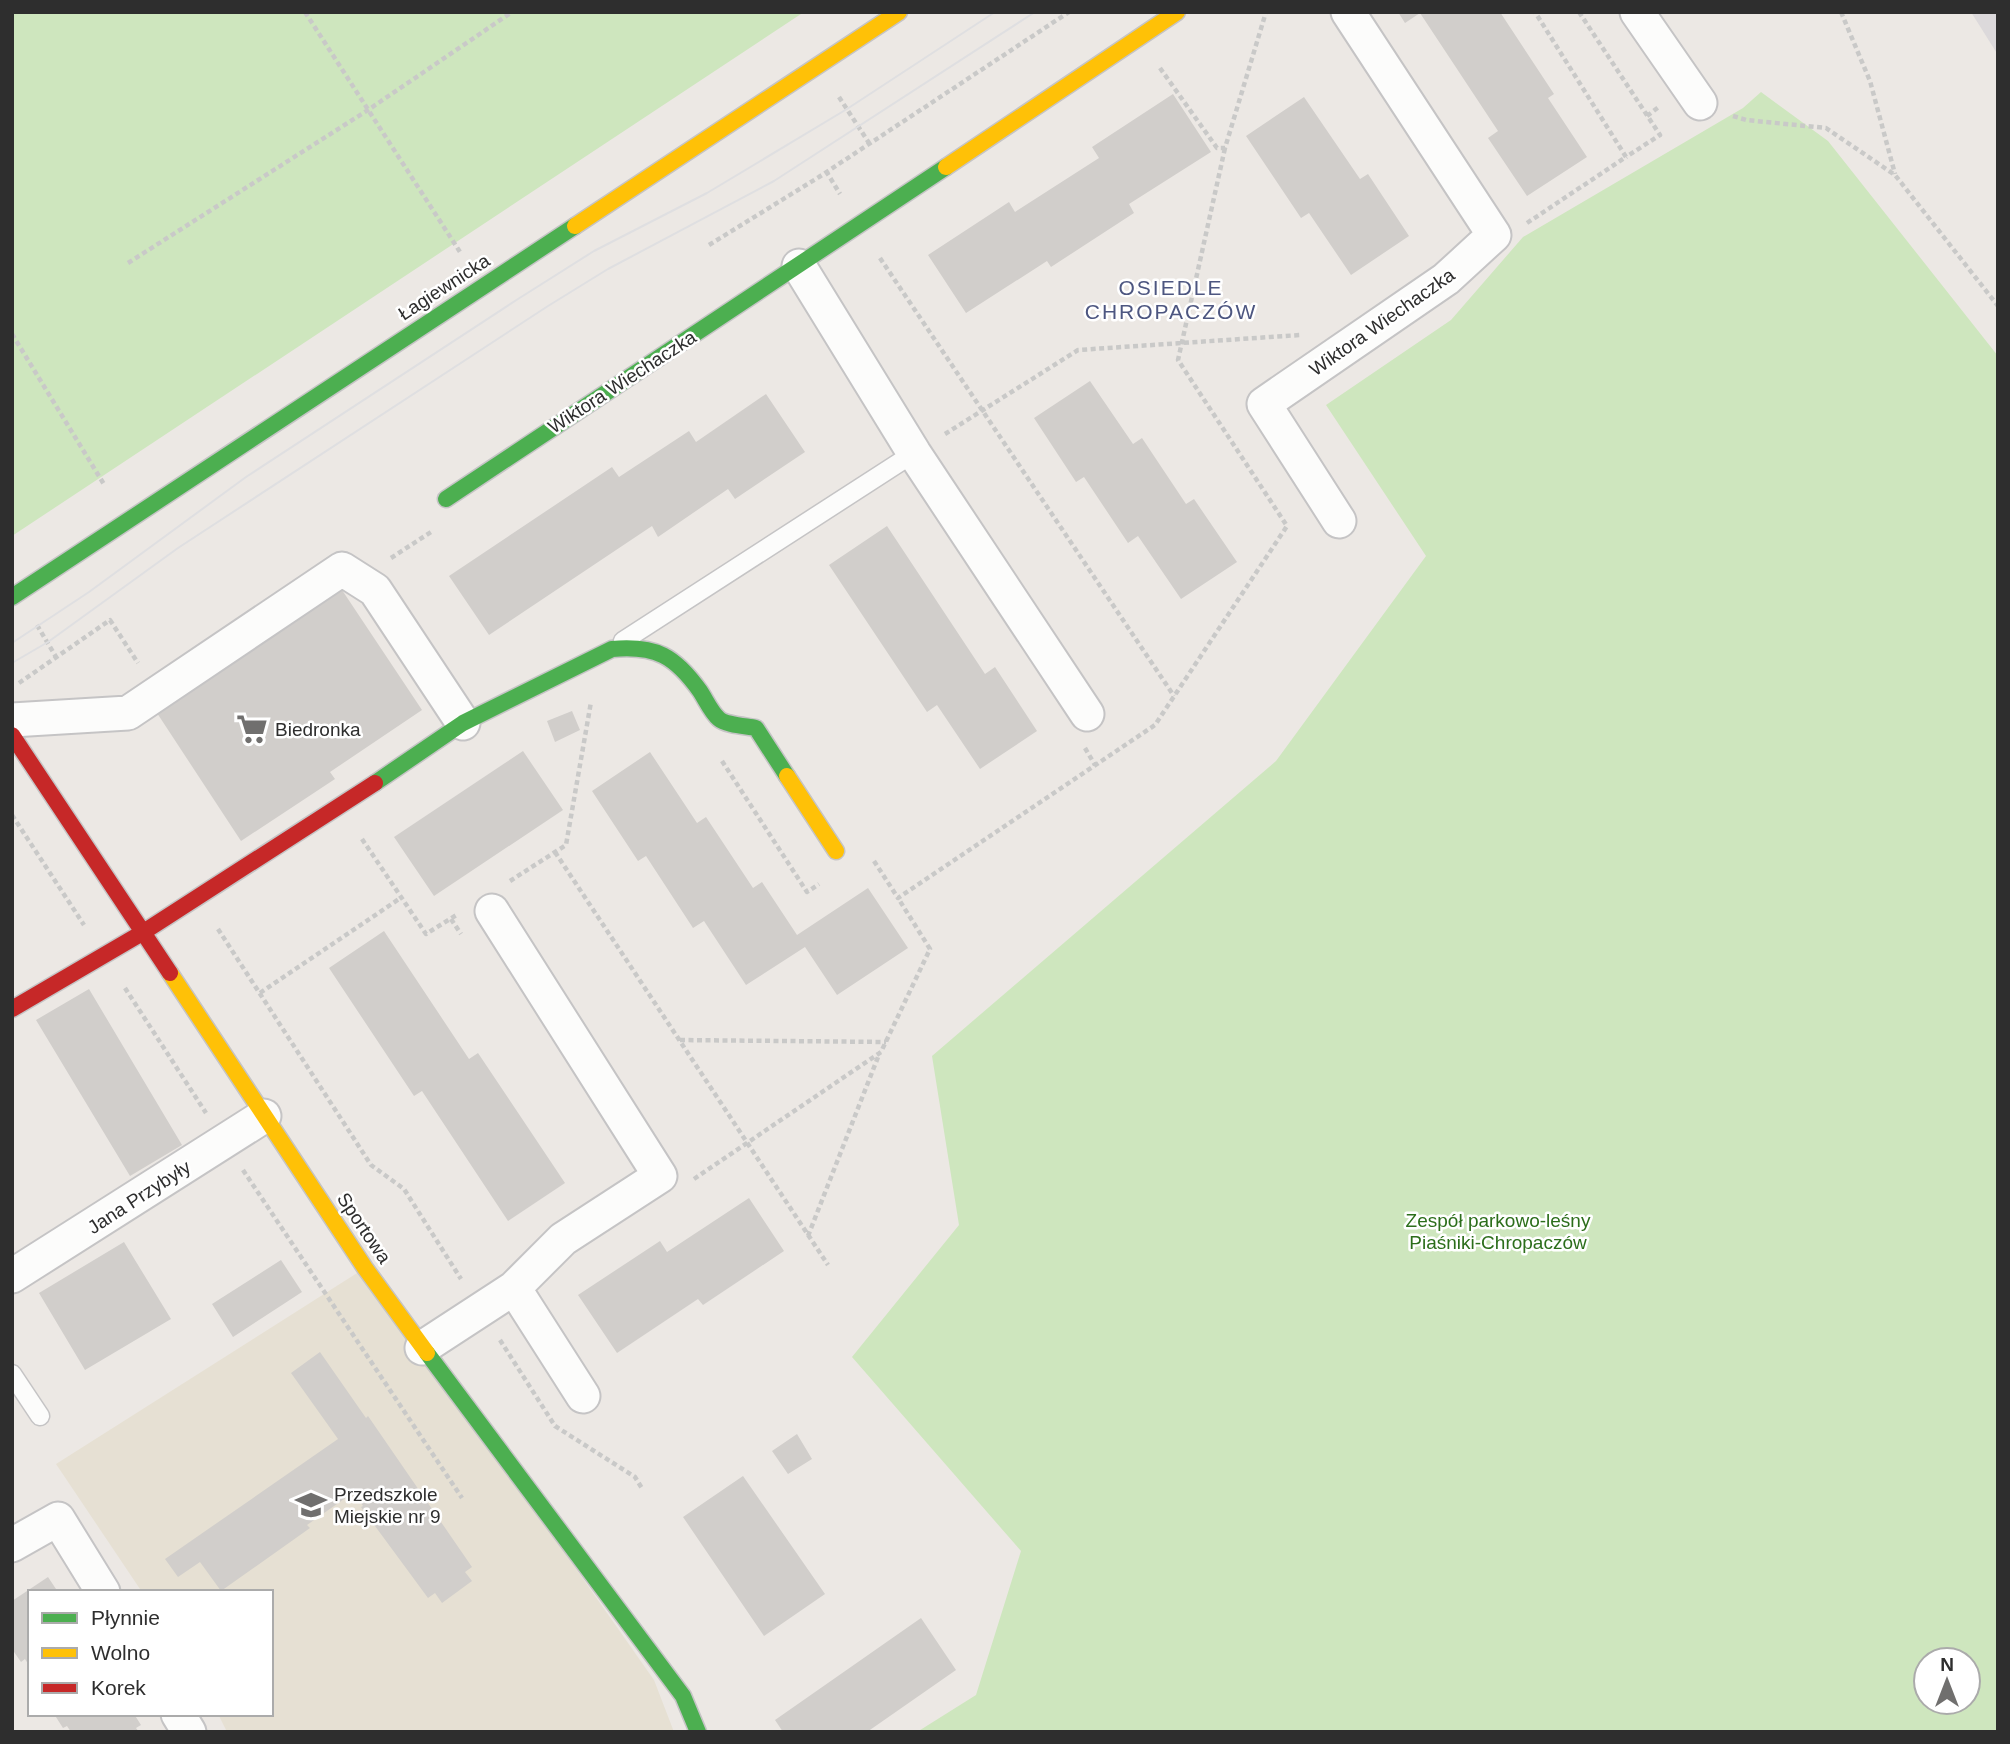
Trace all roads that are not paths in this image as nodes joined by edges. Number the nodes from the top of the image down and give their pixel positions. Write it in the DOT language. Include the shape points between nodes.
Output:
graph roads {
  1 [pos="900,12"];
  2 [pos="1177,12"];
  3 [pos="1348,12"];
  4 [pos="1637,12"];
  5 [pos="1700,103"];
  6 [pos="799,266"];
  7 [pos="914,453"];
  8 [pos="446,499"];
  9 [pos="1339,521"];
  10 [pos="12,597"];
  11 [pos="612,649"];
  12 [pos="1087,714"];
  13 [pos="12,720"];
  14 [pos="464,723"];
  15 [pos="12,735"];
  16 [pos="836,851"];
  17 [pos="486,902"];
  18 [pos="142,933"];
  19 [pos="12,1009"];
  20 [pos="264,1116"];
  21 [pos="12,1276"];
  22 [pos="514,1288"];
  23 [pos="422,1348"];
  24 [pos="12,1374"];
  25 [pos="583,1396"];
  26 [pos="40,1416"];
  27 [pos="12,1545"];
  28 [pos="102,1590"];
  29 [pos="179,1716"];
  30 [pos="189,1732"];
  31 [pos="698,1732"];
  1 -- 10 [label="street, Łagiewnicka"];
  2 -- 6 [label="street, Wiktora Wiechaczka"];
  3 -- 9 [label="street, Wiktora Wiechaczka" via="1494,235 1446,279 1264,404"];
  4 -- 5 [label="street"];
  6 -- 7 [label="street"];
  6 -- 8 [label="street, Wiktora Wiechaczka"];
  7 -- 11 [label="lane"];
  7 -- 12 [label="street"];
  11 -- 14 [label="street"];
  11 -- 16 [label="street" via="660,652 677,662 720,720 756,728"];
  13 -- 14 [label="street" via="128,713 342,569 375,590"];
  14 -- 18 [label="street"];
  15 -- 18 [label="street, Sportowa"];
  17 -- 22 [label="street" via="660,1176 563,1239"];
  18 -- 19 [label="street"];
  18 -- 20 [label="street, Sportowa"];
  20 -- 21 [label="street, Jana Przybyły"];
  20 -- 23 [label="street, Sportowa"];
  22 -- 23 [label="street"];
  22 -- 25 [label="street"];
  23 -- 31 [label="street, Sportowa" via="683,1696"];
  24 -- 26 [label="lane"];
  27 -- 28 [label="street" via="58,1519"];
  29 -- 30 [label="street"];
}
